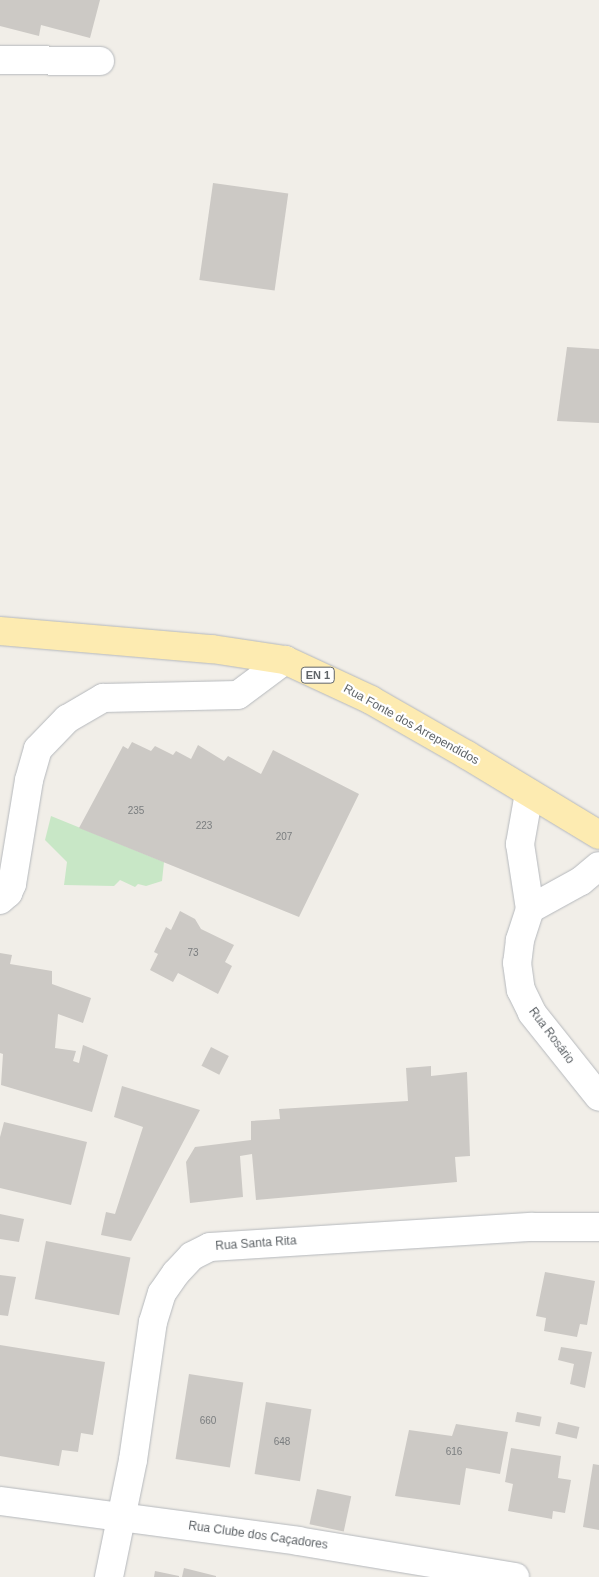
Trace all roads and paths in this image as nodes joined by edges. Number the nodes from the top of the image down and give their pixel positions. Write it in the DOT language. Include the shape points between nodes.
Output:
graph roads {
  1 [pos="0,60"];
  2 [pos="100,61"];
  3 [pos="0,631"];
  4 [pos="285,660"];
  5 [pos="529,793"];
  6 [pos="599,835"];
  7 [pos="599,866"];
  8 [pos="0,900"];
  9 [pos="530,909"];
  10 [pos="599,1097"];
  11 [pos="599,1227"];
  12 [pos="0,1501"];
  13 [pos="120,1518"];
  14 [pos="109,1577"];
  15 [pos="515,1577"];
  1 -- 2 [label="street"];
  3 -- 4 [label="main road, Rua Fonte dos Arrependidos / EN 1" via="212,649"];
  4 -- 5 [label="main road, Rua Fonte dos Arrependidos / EN 1" via="370,700"];
  4 -- 8 [label="street" via="238,695 103,698 67,719 38,749 29,780 12,884"];
  5 -- 6 [label="main road, Rua Fonte dos Arrependidos / EN 1"];
  5 -- 9 [label="street, Rua Rosário" via="520,844"];
  7 -- 9 [label="street" via="581,881"];
  9 -- 10 [label="street, Rua Rosário" via="517,962 521,990 532,1013"];
  11 -- 13 [label="street, Rua Santa Rita" via="532,1227 210,1247 192,1256 162,1294 153,1322 133,1460"];
  12 -- 13 [label="street, Rua Clube dos Caçadores"];
  13 -- 14 [label="street"];
  13 -- 15 [label="street, Rua Clube dos Caçadores" via="298,1540"];
}
